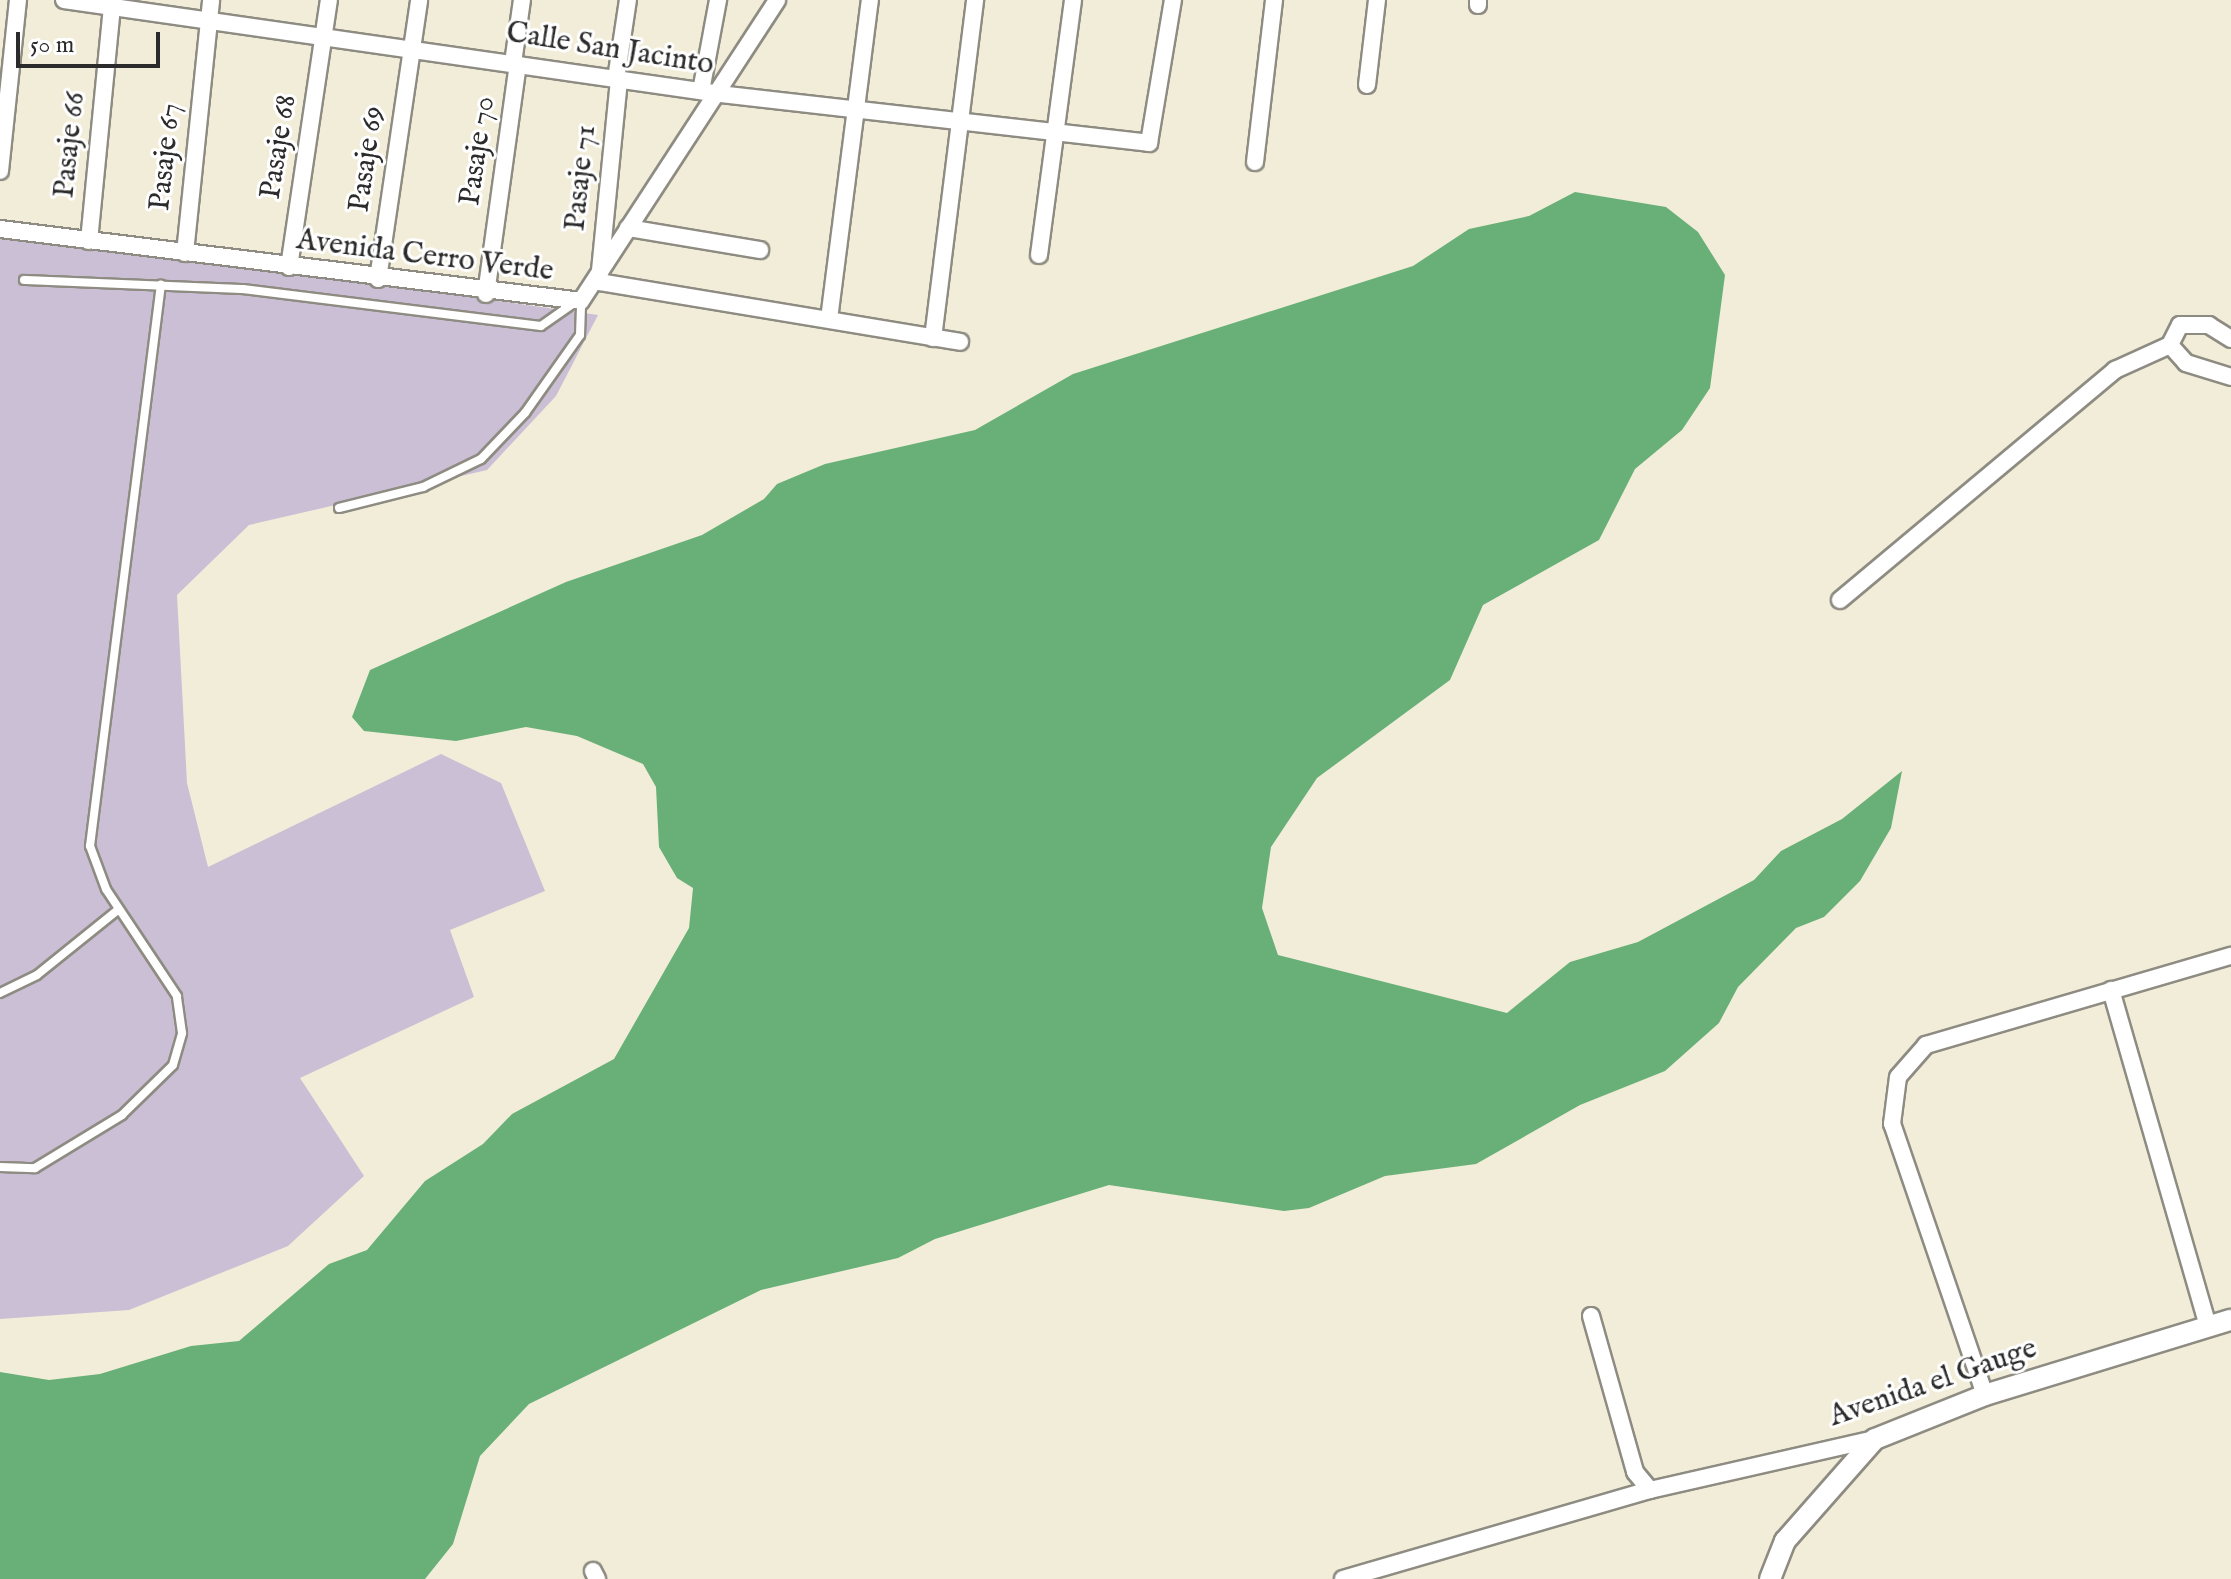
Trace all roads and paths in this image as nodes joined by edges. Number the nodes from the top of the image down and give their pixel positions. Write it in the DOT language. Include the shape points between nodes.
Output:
graph roads {
  1 [pos="18,0"];
  2 [pos="64,0"];
  3 [pos="211,0"];
  4 [pos="329,0"];
  5 [pos="419,0"];
  6 [pos="522,0"];
  7 [pos="628,0"];
  8 [pos="718,0"];
  9 [pos="777,0"];
  10 [pos="870,0"];
  11 [pos="975,0"];
  12 [pos="1073,0"];
  13 [pos="1173,0"];
  14 [pos="1274,0"];
  15 [pos="1377,0"];
  16 [pos="117,5"];
  17 [pos="209,18"];
  18 [pos="325,34"];
  19 [pos="411,47"];
  20 [pos="515,64"];
  21 [pos="618,80"];
  22 [pos="1367,85"];
  23 [pos="701,91"];
  24 [pos="720,94"];
  25 [pos="856,108"];
  26 [pos="958,119"];
  27 [pos="1052,132"];
  28 [pos="1255,162"];
  29 [pos="0,171"];
  30 [pos="628,228"];
  31 [pos="0,229"];
  32 [pos="89,241"];
  33 [pos="760,250"];
  34 [pos="185,253"];
  35 [pos="1039,255"];
  36 [pos="289,267"];
  37 [pos="378,279"];
  38 [pos="24,280"];
  39 [pos="599,282"];
  40 [pos="161,284"];
  41 [pos="486,294"];
  42 [pos="577,302"];
  43 [pos="829,319"];
  44 [pos="933,338"];
  45 [pos="2231,339"];
  46 [pos="960,342"];
  47 [pos="2170,345"];
  48 [pos="2231,377"];
  49 [pos="339,508"];
  50 [pos="1840,600"];
  51 [pos="119,909"];
  52 [pos="2231,956"];
  53 [pos="2111,990"];
  54 [pos="0,993"];
  55 [pos="0,1167"];
  56 [pos="1591,1316"];
  57 [pos="2231,1320"];
  58 [pos="2208,1326"];
  59 [pos="1985,1395"];
  60 [pos="1875,1439"];
  61 [pos="1650,1490"];
  62 [pos="1343,1579"];
  63 [pos="1770,1579"];
  1 -- 29 [label="street"];
  2 -- 16 [label="street, Calle San Jacinto"];
  3 -- 17 [label="street, Pasaje 67"];
  4 -- 18 [label="street, Pasaje 68"];
  5 -- 19 [label="street, Pasaje 69"];
  6 -- 20 [label="street, Pasaje 70"];
  7 -- 21 [label="street, Pasaje 71"];
  8 -- 23 [label="street"];
  9 -- 24 [label="street, Avenida Cerro Verde"];
  10 -- 25 [label="street"];
  11 -- 26 [label="street"];
  12 -- 27 [label="street"];
  13 -- 27 [label="street, Calle San Jacinto" via="1149,143"];
  14 -- 28 [label="street"];
  15 -- 22 [label="street"];
  16 -- 17 [label="street, Calle San Jacinto"];
  16 -- 32 [label="street, Pasaje 66"];
  17 -- 18 [label="street, Calle San Jacinto"];
  17 -- 34 [label="street, Pasaje 67"];
  18 -- 19 [label="street, Calle San Jacinto"];
  18 -- 36 [label="street, Pasaje 68"];
  19 -- 20 [label="street, Calle San Jacinto"];
  19 -- 37 [label="street, Pasaje 69"];
  20 -- 21 [label="street, Calle San Jacinto"];
  20 -- 41 [label="street, Pasaje 70"];
  21 -- 23 [label="street, Calle San Jacinto"];
  21 -- 39 [label="street, Pasaje 71"];
  23 -- 24 [label="street, Calle San Jacinto"];
  24 -- 25 [label="street, Calle San Jacinto"];
  24 -- 30 [label="street, Avenida Cerro Verde"];
  25 -- 26 [label="street, Calle San Jacinto"];
  25 -- 43 [label="street"];
  26 -- 27 [label="street, Calle San Jacinto"];
  26 -- 44 [label="street"];
  27 -- 35 [label="street"];
  30 -- 33 [label="street"];
  30 -- 39 [label="street, Avenida Cerro Verde"];
  31 -- 32 [label="street, Avenida Cerro Verde"];
  32 -- 34 [label="street, Avenida Cerro Verde"];
  34 -- 36 [label="street, Avenida Cerro Verde"];
  36 -- 37 [label="street, Avenida Cerro Verde"];
  37 -- 41 [label="street, Avenida Cerro Verde"];
  38 -- 40 [label="lane"];
  39 -- 42 [label="street, Avenida Cerro Verde"];
  39 -- 43 [label="street"];
  40 -- 42 [label="lane" via="541,326"];
  40 -- 51 [label="lane" via="91,808 90,846"];
  41 -- 42 [label="street, Avenida Cerro Verde"];
  42 -- 49 [label="lane" via="580,335 525,413 481,459 423,487"];
  43 -- 44 [label="street"];
  44 -- 46 [label="street"];
  45 -- 47 [label="street" via="2209,325 2180,325"];
  47 -- 48 [label="street" via="2186,363"];
  47 -- 50 [label="street" via="2115,370"];
  51 -- 54 [label="lane" via="37,975"];
  51 -- 55 [label="lane" via="177,996 182,1033 173,1065 122,1115 35,1168"];
  52 -- 53 [label="street"];
  53 -- 58 [label="street"];
  53 -- 59 [label="street" via="1926,1045 1910,1058 1889,1099"];
  56 -- 61 [label="street" via="1635,1472"];
  57 -- 58 [label="street, Avenida el Gauge"];
  58 -- 59 [label="street, Avenida el Gauge"];
  59 -- 60 [label="street, Avenida el Gauge"];
  60 -- 61 [label="street, Avenida el Gauge"];
  60 -- 63 [label="street" via="1785,1541"];
  61 -- 62 [label="street, Avenida el Gauge"];
}
